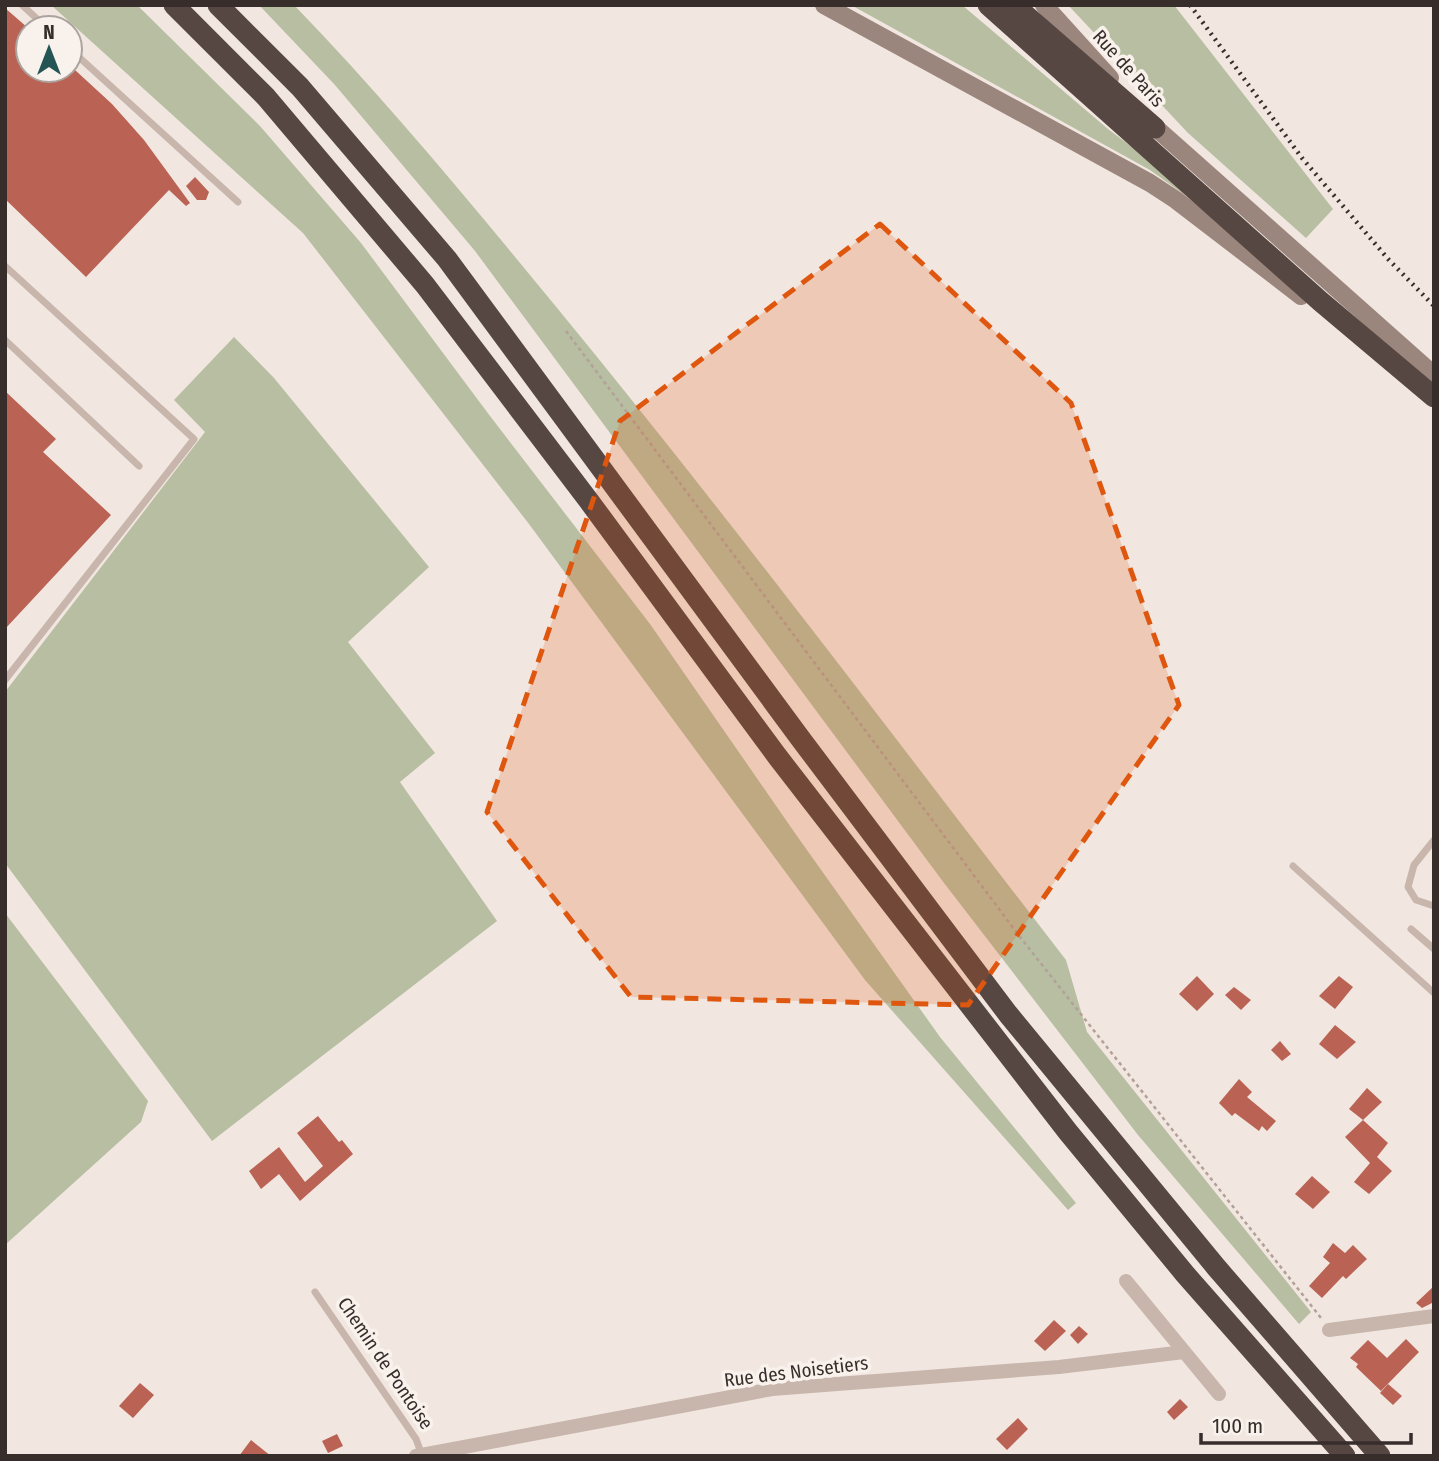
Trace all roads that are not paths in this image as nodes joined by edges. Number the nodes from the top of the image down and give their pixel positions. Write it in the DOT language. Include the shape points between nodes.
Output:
graph roads {
  1 [pos="174,5"];
  2 [pos="218,5"];
  3 [pos="824,5"];
  4 [pos="988,5"];
  5 [pos="1014,5"];
  6 [pos="1044,5"];
  7 [pos="84,62"];
  8 [pos="1155,128"];
  9 [pos="238,202"];
  10 [pos="5,266"];
  11 [pos="5,340"];
  12 [pos="1434,375"];
  13 [pos="1434,398"];
  14 [pos="139,466"];
  15 [pos="5,680"];
  16 [pos="1434,840"];
  17 [pos="1293,866"];
  18 [pos="1434,906"];
  19 [pos="1411,929"];
  20 [pos="1434,948"];
  21 [pos="1434,993"];
  22 [pos="1126,1281"];
  23 [pos="315,1292"];
  24 [pos="1434,1316"];
  25 [pos="1329,1330"];
  26 [pos="1184,1352"];
  27 [pos="1219,1394"];
  28 [pos="420,1455"];
  29 [pos="1345,1456"];
  30 [pos="1380,1456"];
  1 -- 29 [label="highway" via="266,97 425,285 777,756 1068,1132"];
  2 -- 30 [label="highway" via="300,87 447,259 1008,1014"];
  3 -- 13 [label="main road" via="1150,183"];
  4 -- 13 [label="highway"];
  5 -- 8 [label="highway"];
  6 -- 8 [label="main road, Rue de Paris"];
  7 -- 9 [label="lane"];
  8 -- 12 [label="main road, Rue de Paris"];
  10 -- 15 [label="lane" via="194,439"];
  11 -- 14 [label="lane"];
  16 -- 18 [label="lane" via="1414,865 1408,887 1416,900"];
  17 -- 21 [label="lane"];
  19 -- 20 [label="lane"];
  22 -- 26 [label="street"];
  23 -- 28 [label="lane, Chemin de Pontoise" via="416,1439"];
  24 -- 25 [label="street"];
  26 -- 27 [label="street"];
  26 -- 28 [label="street, Rue des Noisetiers" via="1059,1367 772,1389"];
}
